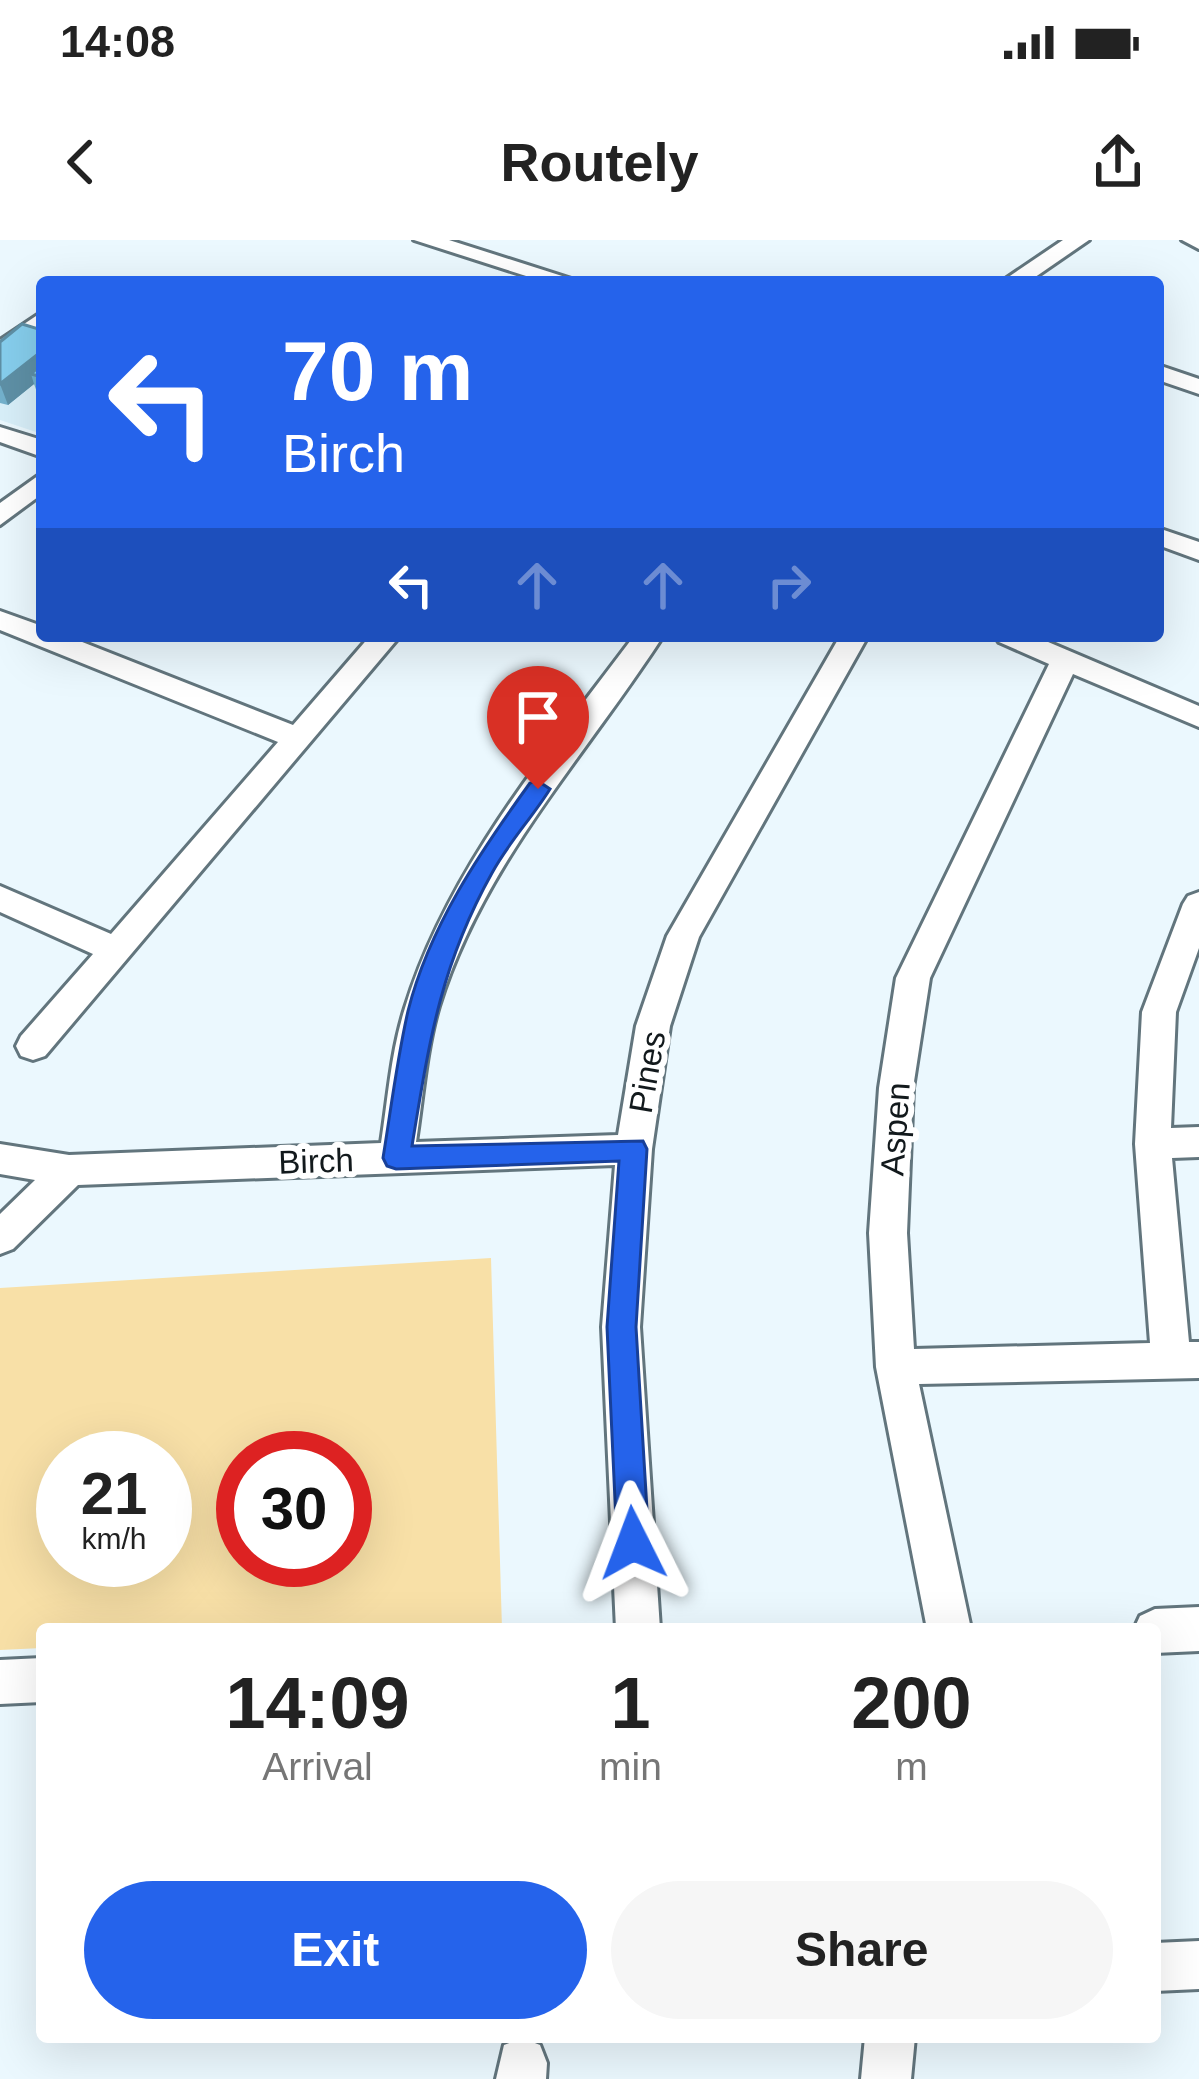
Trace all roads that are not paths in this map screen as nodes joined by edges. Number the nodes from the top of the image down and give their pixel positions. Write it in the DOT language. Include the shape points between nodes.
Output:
graph roads {
  1 [pos="424,240"];
  2 [pos="1078,240"];
  3 [pos="549,276"];
  4 [pos="1021,276"];
  5 [pos="36,324"];
  6 [pos="0,352"];
  7 [pos="1164,374"];
  8 [pos="1199,387"];
  9 [pos="0,434"];
  10 [pos="36,447"];
  11 [pos="36,486"];
  12 [pos="0,517"];
  13 [pos="1164,538"];
  14 [pos="1199,552"];
  15 [pos="0,620"];
  16 [pos="36,634"];
  17 [pos="56,642"];
  18 [pos="381,642"];
  19 [pos="645,642"];
  20 [pos="851,642"];
  21 [pos="1024,642"];
  22 [pos="1065,660"];
  23 [pos="1199,717"];
  24 [pos="298,738"];
  25 [pos="0,898"];
  26 [pos="1199,904"];
  27 [pos="116,950"];
  28 [pos="33,1046"];
  29 [pos="1199,1142"];
  30 [pos="1153,1144"];
  31 [pos="634,1149"];
  32 [pos="396,1158"];
  33 [pos="0,1159"];
  34 [pos="69,1170"];
  35 [pos="0,1238"];
  36 [pos="1185,1361"];
  37 [pos="896,1367"];
  38 [pos="638,1623"];
  39 [pos="948,1623"];
  40 [pos="1199,1629"];
  41 [pos="1161,1631"];
  42 [pos="36,1680"];
  43 [pos="0,1682"];
  44 [pos="889,2043"];
  45 [pos="886,2079"];
  1 -- 3 [label="street"];
  2 -- 4 [label="street"];
  5 -- 6 [label="street"];
  7 -- 8 [label="street"];
  9 -- 10 [label="street"];
  11 -- 12 [label="street"];
  13 -- 14 [label="street"];
  15 -- 16 [label="street"];
  17 -- 24 [label="street"];
  18 -- 24 [label="street"];
  19 -- 32 [label="street" via="483,866 448,937 422,1009"];
  20 -- 31 [label="street, Pines" via="683,936 653,1026"];
  21 -- 22 [label="street"];
  22 -- 23 [label="street"];
  22 -- 37 [label="street, Aspen" via="913,978 896,1088 888,1233"];
  24 -- 27 [label="street"];
  25 -- 27 [label="street"];
  26 -- 30 [label="street" via="1159,1012"];
  27 -- 28 [label="street"];
  29 -- 30 [label="street"];
  30 -- 36 [label="street"];
  31 -- 32 [label="street, Birch"];
  31 -- 38 [label="street, Pines" via="621,1327"];
  32 -- 34 [label="street, Birch"];
  33 -- 34 [label="street, Birch"];
  34 -- 35 [label="street"];
  36 -- 37 [label="street"];
  37 -- 39 [label="street, Aspen"];
  40 -- 41 [label="street"];
  42 -- 43 [label="street"];
  44 -- 45 [label="street"];
}
